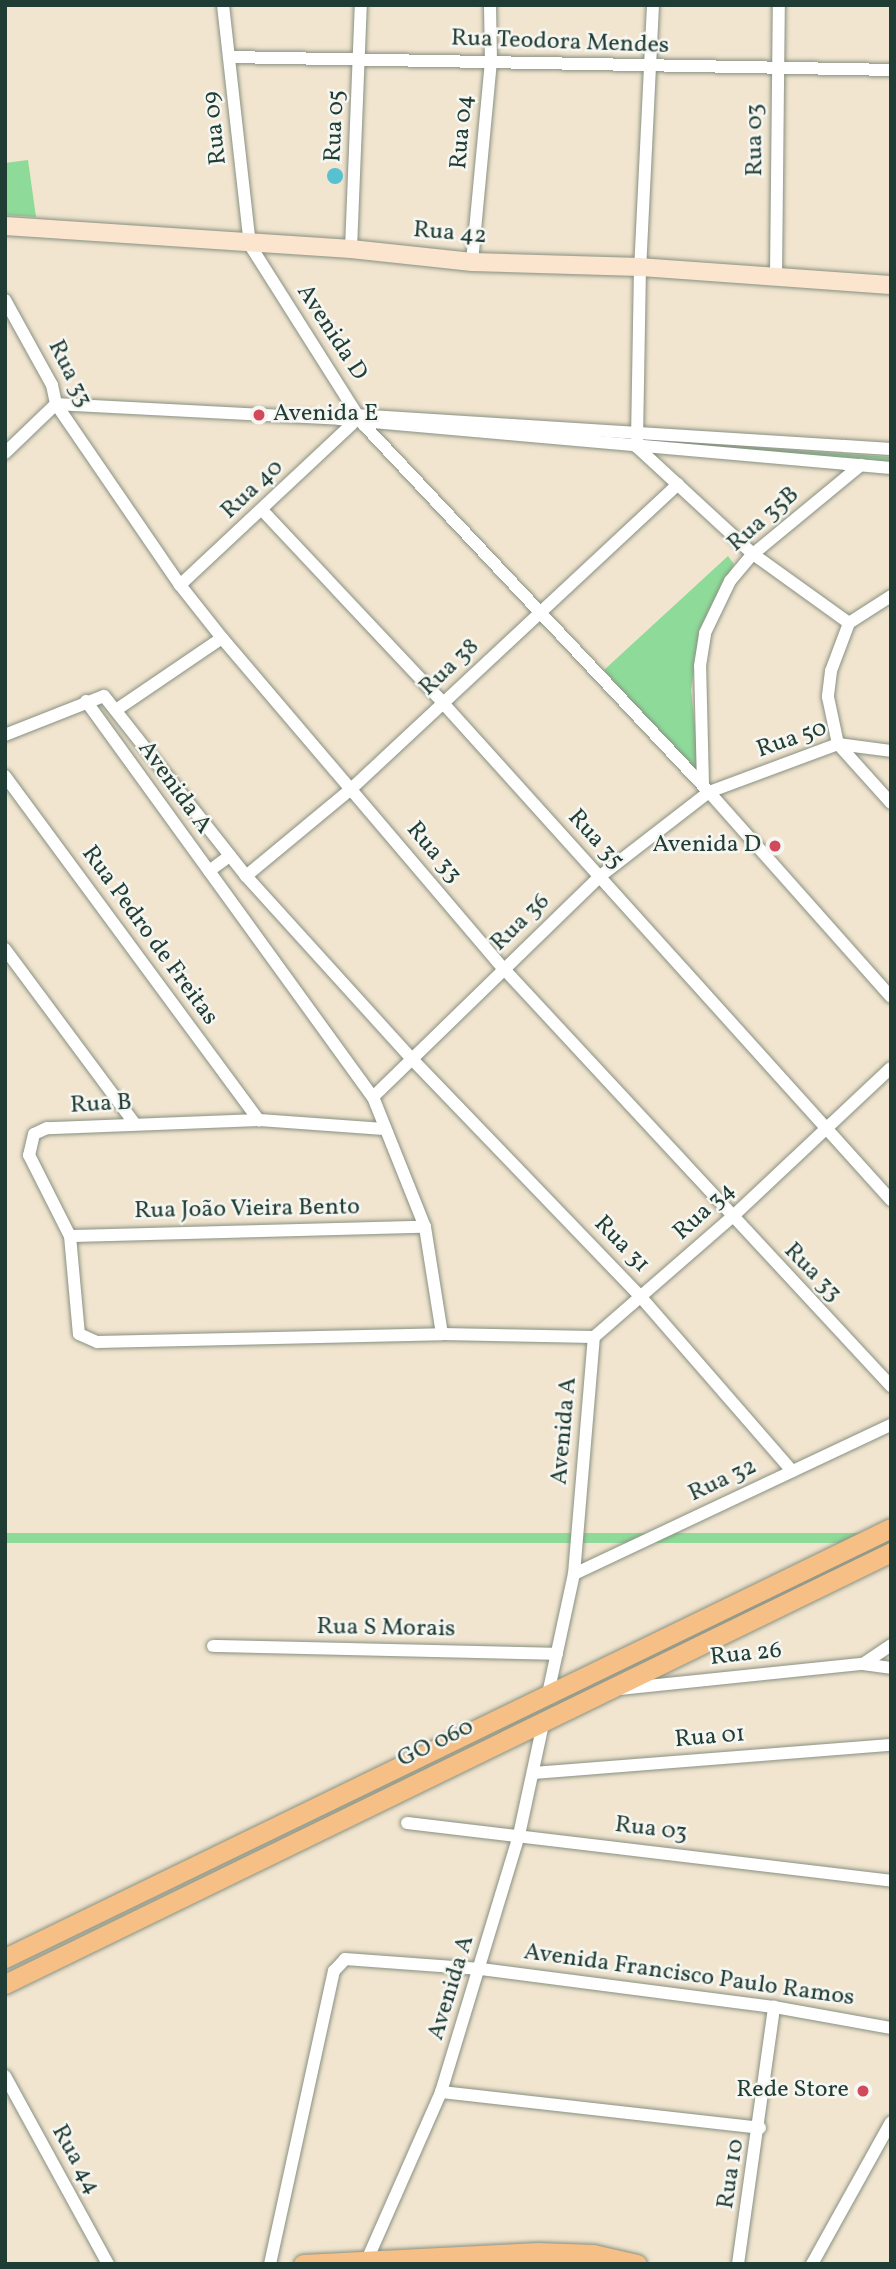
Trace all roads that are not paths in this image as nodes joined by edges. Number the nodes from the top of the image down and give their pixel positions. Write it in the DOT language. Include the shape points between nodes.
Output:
graph roads {
  1 [pos="226,5"];
  2 [pos="361,5"];
  3 [pos="490,5"];
  4 [pos="653,5"];
  5 [pos="779,5"];
  6 [pos="229,57"];
  7 [pos="360,58"];
  8 [pos="491,62"];
  9 [pos="651,66"];
  10 [pos="777,69"];
  11 [pos="891,70"];
  12 [pos="5,226"];
  13 [pos="250,245"];
  14 [pos="351,248"];
  15 [pos="472,262"];
  16 [pos="640,267"];
  17 [pos="776,275"];
  18 [pos="891,285"];
  19 [pos="5,300"];
  20 [pos="56,404"];
  21 [pos="358,421"];
  22 [pos="454,426"];
  23 [pos="638,430"];
  24 [pos="637,447"];
  25 [pos="891,449"];
  26 [pos="5,453"];
  27 [pos="862,465"];
  28 [pos="891,468"];
  29 [pos="678,484"];
  30 [pos="263,511"];
  31 [pos="753,554"];
  32 [pos="180,585"];
  33 [pos="891,596"];
  34 [pos="538,614"];
  35 [pos="849,623"];
  36 [pos="222,638"];
  37 [pos="86,701"];
  38 [pos="443,703"];
  39 [pos="116,710"];
  40 [pos="5,735"];
  41 [pos="838,744"];
  42 [pos="891,751"];
  43 [pos="5,776"];
  44 [pos="706,788"];
  45 [pos="351,789"];
  46 [pos="891,803"];
  47 [pos="230,856"];
  48 [pos="209,871"];
  49 [pos="246,876"];
  50 [pos="599,877"];
  51 [pos="5,949"];
  52 [pos="504,969"];
  53 [pos="891,997"];
  54 [pos="410,1057"];
  55 [pos="891,1068"];
  56 [pos="373,1097"];
  57 [pos="259,1120"];
  58 [pos="135,1124"];
  59 [pos="825,1128"];
  60 [pos="384,1129"];
  61 [pos="891,1200"];
  62 [pos="731,1218"];
  63 [pos="425,1227"];
  64 [pos="70,1236"];
  65 [pos="640,1296"];
  66 [pos="442,1334"];
  67 [pos="594,1337"];
  68 [pos="891,1386"];
  69 [pos="891,1425"];
  70 [pos="792,1471"];
  71 [pos="891,1528"];
  72 [pos="891,1552"];
  73 [pos="574,1574"];
  74 [pos="891,1645"];
  75 [pos="213,1646"];
  76 [pos="557,1654"];
  77 [pos="863,1664"];
  78 [pos="891,1668"];
  79 [pos="605,1691"];
  80 [pos="548,1694"];
  81 [pos="544,1719"];
  82 [pos="891,1745"];
  83 [pos="533,1773"];
  84 [pos="407,1824"];
  85 [pos="519,1835"];
  86 [pos="891,1881"];
  87 [pos="5,1958"];
  88 [pos="481,1969"];
  89 [pos="5,1984"];
  90 [pos="774,2007"];
  91 [pos="891,2028"];
  92 [pos="5,2076"];
  93 [pos="441,2092"];
  94 [pos="891,2122"];
  95 [pos="760,2127"];
  96 [pos="367,2260"];
  97 [pos="108,2264"];
  98 [pos="270,2264"];
  99 [pos="303,2264"];
  100 [pos="637,2264"];
  101 [pos="738,2264"];
  102 [pos="812,2264"];
  1 -- 6 [label="street, Rua 09"];
  2 -- 7 [label="street, Rua 05"];
  3 -- 8 [label="street, Rua 04"];
  4 -- 9 [label="street"];
  5 -- 10 [label="street, Rua 03"];
  6 -- 7 [label="street, Rua Teodora Mendes"];
  6 -- 13 [label="street, Rua 09"];
  7 -- 8 [label="street, Rua Teodora Mendes"];
  7 -- 14 [label="street, Rua 05"];
  8 -- 9 [label="street, Rua Teodora Mendes"];
  8 -- 15 [label="street, Rua 04"];
  9 -- 10 [label="street, Rua Teodora Mendes"];
  9 -- 16 [label="street"];
  10 -- 11 [label="street, Rua Teodora Mendes"];
  10 -- 17 [label="street, Rua 03"];
  12 -- 13 [label="street, Rua 42"];
  13 -- 14 [label="street, Rua 42"];
  13 -- 21 [label="street, Avenida D"];
  14 -- 15 [label="street, Rua 42"];
  15 -- 16 [label="street, Rua 42"];
  16 -- 17 [label="street, Rua 42"];
  16 -- 23 [label="street"];
  17 -- 18 [label="street, Rua 42"];
  19 -- 20 [label="street, Rua 33" via="52,385"];
  20 -- 21 [label="street"];
  20 -- 26 [label="street"];
  20 -- 32 [label="street, Rua 33"];
  21 -- 22 [label="street"];
  21 -- 30 [label="street, Rua 40"];
  21 -- 34 [label="street, Avenida D"];
  22 -- 23 [label="street"];
  22 -- 24 [label="street"];
  23 -- 24 [label="street"];
  23 -- 25 [label="street"];
  24 -- 27 [label="street"];
  24 -- 29 [label="street"];
  27 -- 28 [label="street"];
  27 -- 31 [label="street, Rua 35B"];
  29 -- 31 [label="street"];
  29 -- 34 [label="street, Rua 38"];
  30 -- 32 [label="street, Rua 40"];
  30 -- 38 [label="street, Rua 35"];
  31 -- 35 [label="street"];
  31 -- 44 [label="street, Rua 35B" via="730,581 705,633 698,698"];
  32 -- 36 [label="street, Rua 33"];
  33 -- 35 [label="street"];
  34 -- 38 [label="street, Rua 38"];
  34 -- 44 [label="street, Avenida D"];
  35 -- 41 [label="street" via="831,671 828,697"];
  36 -- 39 [label="street"];
  36 -- 45 [label="street, Rua 33"];
  37 -- 39 [label="street" via="104,696"];
  37 -- 40 [label="street"];
  37 -- 48 [label="street, Avenida A"];
  38 -- 45 [label="street, Rua 38"];
  38 -- 50 [label="street, Rua 35"];
  39 -- 47 [label="street, Avenida A"];
  41 -- 42 [label="street, Rua 50"];
  41 -- 44 [label="street, Rua 50"];
  41 -- 46 [label="street"];
  43 -- 57 [label="street, Rua Pedro de Freitas"];
  44 -- 50 [label="street, Rua 36"];
  44 -- 53 [label="street, Avenida D"];
  45 -- 49 [label="street, Rua 38"];
  45 -- 52 [label="street, Rua 33"];
  47 -- 48 [label="street"];
  47 -- 49 [label="street, Avenida A"];
  48 -- 56 [label="street, Avenida A"];
  49 -- 54 [label="street, Avenida A"];
  50 -- 52 [label="street, Rua 36"];
  50 -- 59 [label="street, Rua 35"];
  51 -- 58 [label="street"];
  52 -- 54 [label="street, Rua 36"];
  52 -- 62 [label="street, Rua 33"];
  54 -- 56 [label="street, Rua 36"];
  54 -- 65 [label="street, Rua 31"];
  55 -- 59 [label="street, Rua 34"];
  56 -- 60 [label="street, Avenida A"];
  57 -- 58 [label="street, Rua B"];
  57 -- 60 [label="street, Rua B"];
  58 -- 64 [label="street, Rua B" via="47,1128 34,1134 29,1155"];
  59 -- 61 [label="street, Rua 35"];
  59 -- 62 [label="street, Rua 34"];
  60 -- 63 [label="street, Avenida A"];
  62 -- 65 [label="street, Rua 34"];
  62 -- 68 [label="street, Rua 33"];
  63 -- 64 [label="street, Rua João Vieira Bento"];
  63 -- 66 [label="street, Avenida A"];
  64 -- 66 [label="street, Rua B" via="79,1334 97,1342"];
  65 -- 67 [label="street, Rua 34"];
  65 -- 70 [label="street, Rua 31"];
  66 -- 67 [label="street"];
  67 -- 73 [label="street, Avenida A"];
  69 -- 70 [label="street, Rua 32"];
  70 -- 73 [label="street, Rua 32"];
  71 -- 80 [label="main road, GO 060"];
  72 -- 79 [label="main road, GO 060"];
  73 -- 76 [label="street, Avenida A"];
  74 -- 77 [label="street"];
  75 -- 76 [label="street, Rua S Morais"];
  76 -- 80 [label="street, Avenida A"];
  77 -- 78 [label="street, Rua 26"];
  77 -- 79 [label="street, Rua 26"];
  79 -- 81 [label="main road, GO 060"];
  80 -- 87 [label="main road, GO 060"];
  81 -- 83 [label="street, Avenida A"];
  81 -- 89 [label="main road, GO 060"];
  82 -- 83 [label="street, Rua 01"];
  83 -- 85 [label="street, Avenida A"];
  84 -- 85 [label="street, Rua 03"];
  85 -- 86 [label="street, Rua 03"];
  85 -- 88 [label="street, Avenida A"];
  88 -- 90 [label="street, Avenida Francisco Paulo Ramos"];
  88 -- 93 [label="street, Avenida A"];
  88 -- 98 [label="street, Avenida Francisco Paulo Ramos" via="359,1957 345,1959 334,1971"];
  90 -- 91 [label="street, Avenida Francisco Paulo Ramos"];
  90 -- 95 [label="street, Rua 10"];
  92 -- 97 [label="street, Rua 44"];
  93 -- 95 [label="street"];
  93 -- 96 [label="street, Avenida A"];
  94 -- 102 [label="street"];
  95 -- 101 [label="street, Rua 10"];
  96 -- 99 [label="main road"];
  96 -- 100 [label="main road" via="538,2252 593,2254"];
}
